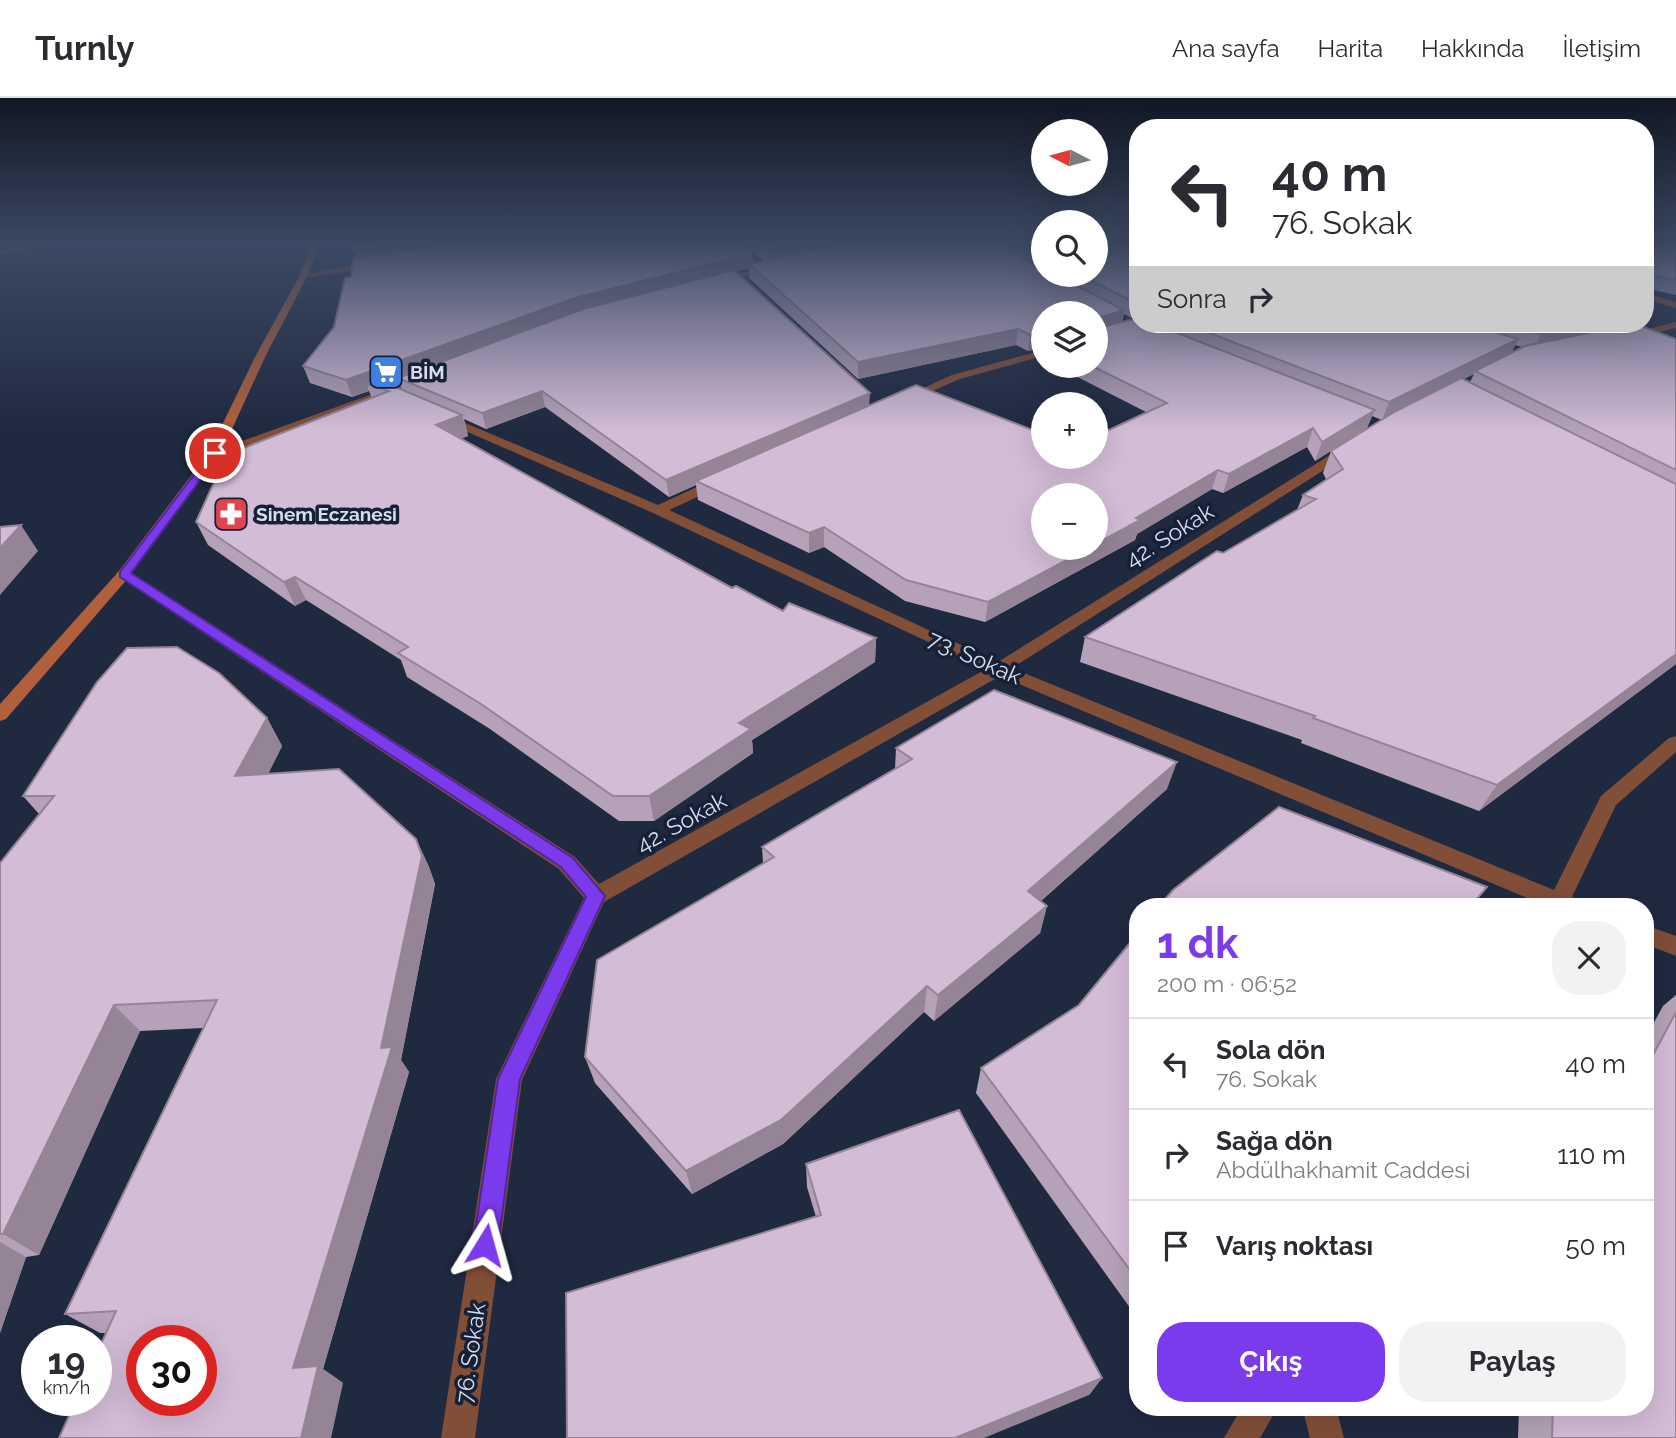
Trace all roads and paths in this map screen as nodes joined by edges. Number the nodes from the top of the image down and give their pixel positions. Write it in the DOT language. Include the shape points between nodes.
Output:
graph roads {
  1 [pos="287,307"];
  2 [pos="1676,326"];
  3 [pos="1654,330"];
  4 [pos="1641,333"];
  5 [pos="1631,335"];
  6 [pos="1606,341"];
  7 [pos="1653,344"];
  8 [pos="1031,356"];
  9 [pos="438,373"];
  10 [pos="386,393"];
  11 [pos="893,405"];
  12 [pos="1359,442"];
  13 [pos="215,453"];
  14 [pos="732,476"];
  15 [pos="658,510"];
  16 [pos="124,574"];
  17 [pos="999,669"];
  18 [pos="0,715"];
  19 [pos="1676,742"];
  20 [pos="596,896"];
  21 [pos="1546,898"];
  22 [pos="1566,898"];
  23 [pos="1654,937"];
  24 [pos="1676,946"];
  25 [pos="1255,1416"];
  26 [pos="1321,1416"];
  27 [pos="458,1438"];
  28 [pos="1241,1438"];
  29 [pos="1327,1438"];
  1 -- 13 [label="main road"];
  2 -- 3 [label="street"];
  4 -- 5 [label="street"];
  5 -- 6 [label="street"];
  5 -- 7 [label="street"];
  8 -- 11 [label="street" via="956,377"];
  9 -- 10 [label="street"];
  10 -- 13 [label="street"];
  10 -- 15 [label="street, 73. Sokak"];
  12 -- 17 [label="street, 42. Sokak"];
  13 -- 16 [label="main road"];
  14 -- 15 [label="street"];
  15 -- 17 [label="street, 73. Sokak"];
  16 -- 18 [label="main road"];
  16 -- 20 [label="street" via="567,863"];
  17 -- 20 [label="street, 42. Sokak"];
  17 -- 21 [label="street, 73. Sokak"];
  19 -- 22 [label="street" via="1608,801"];
  20 -- 27 [label="street, 76. Sokak" via="509,1079"];
  23 -- 24 [label="street"];
  25 -- 28 [label="street"];
  26 -- 29 [label="street"];
}
